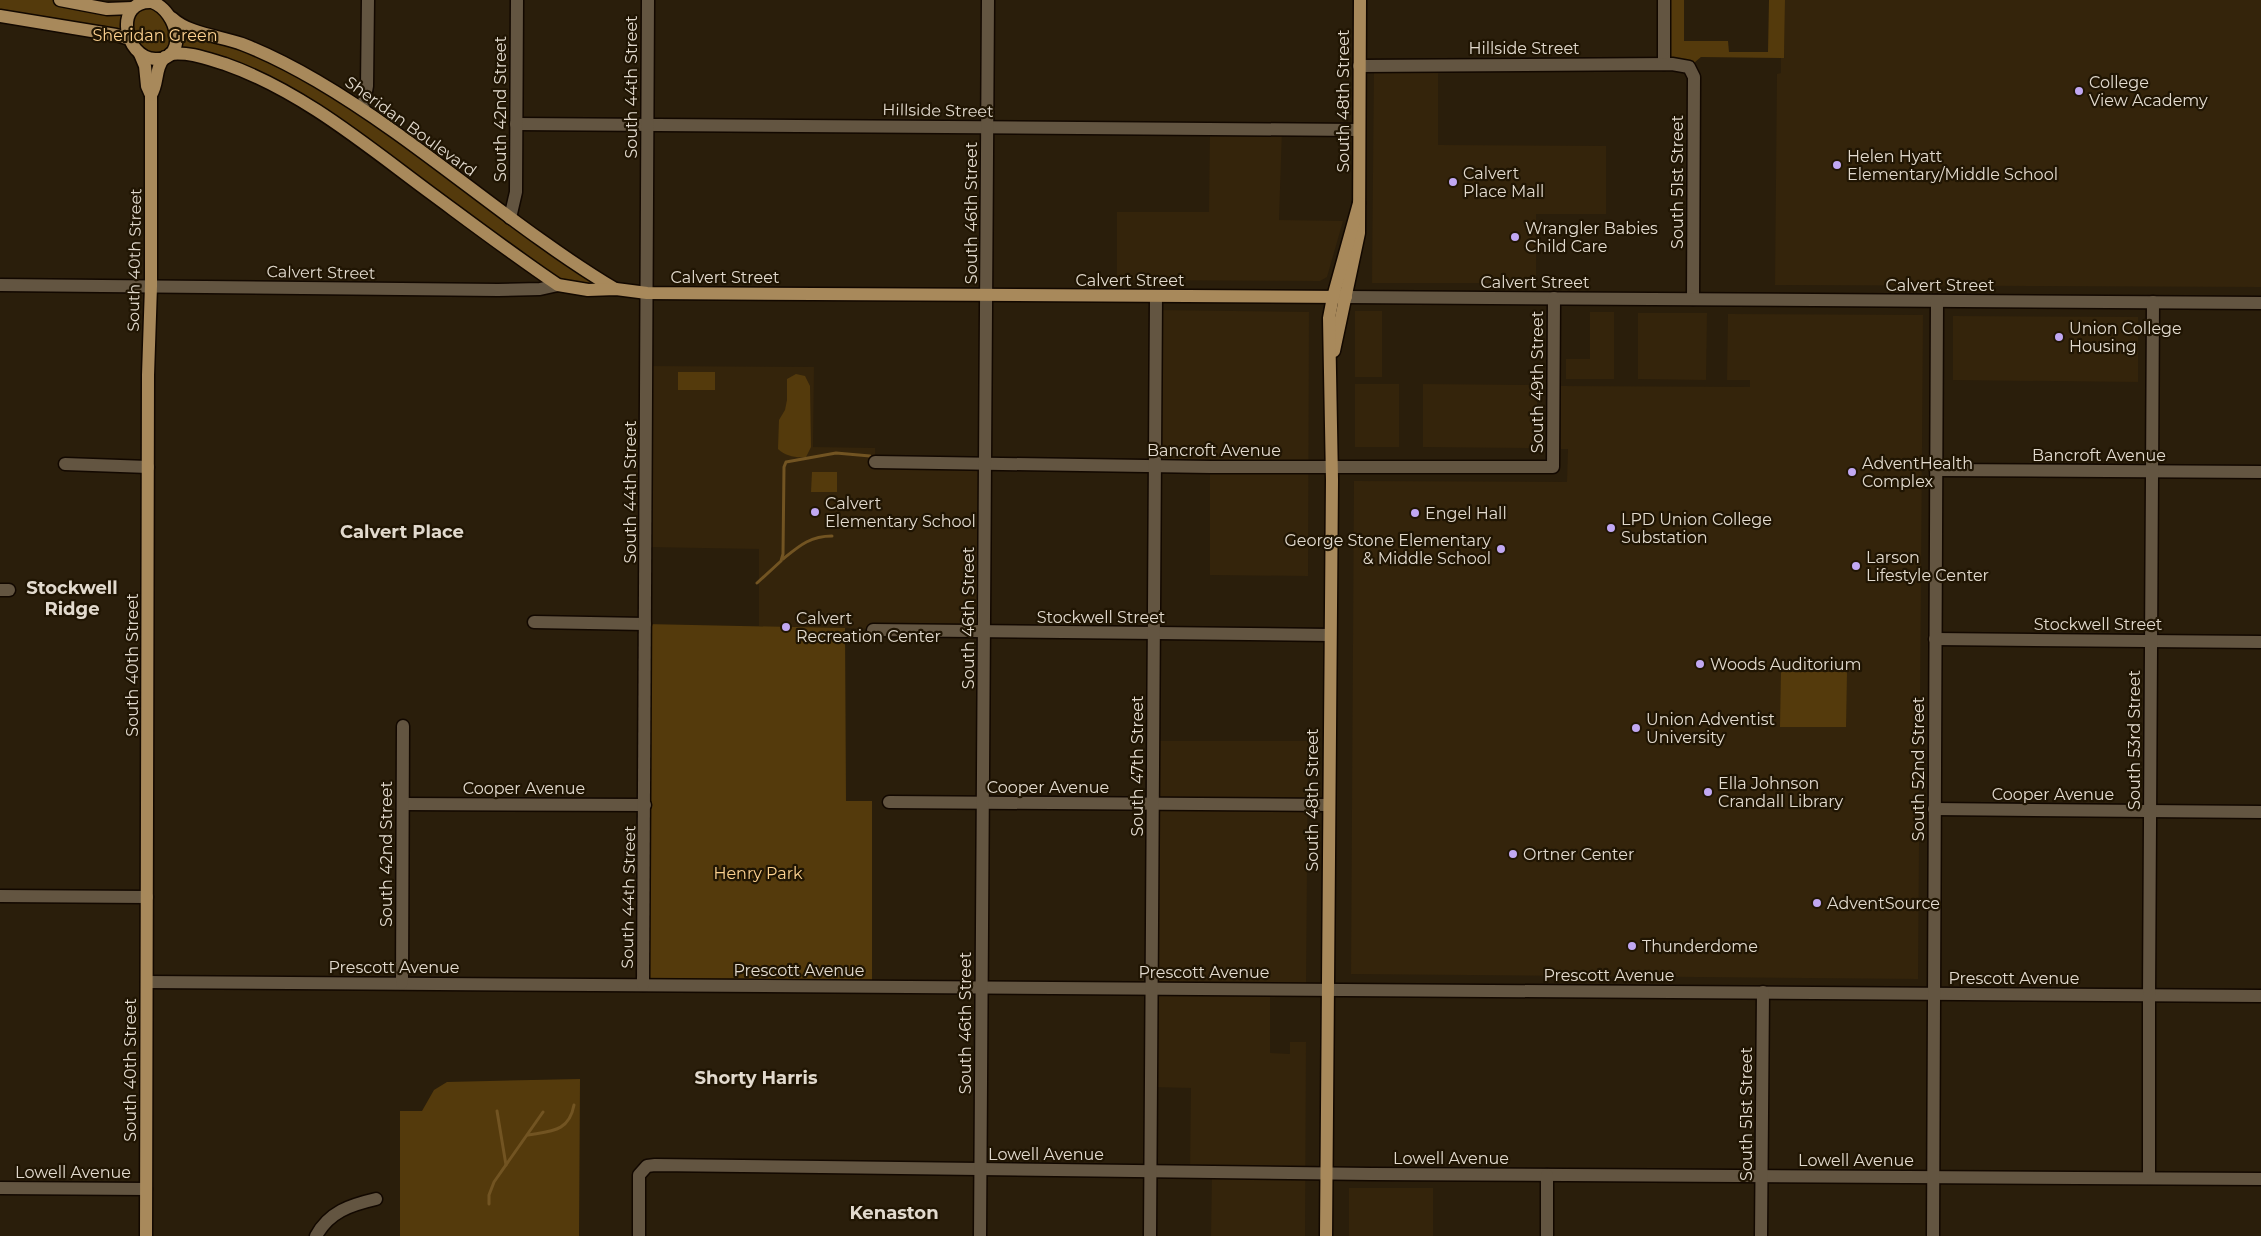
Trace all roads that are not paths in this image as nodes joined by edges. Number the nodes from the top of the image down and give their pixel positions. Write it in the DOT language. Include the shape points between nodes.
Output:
graph roads {
  1 [pos="60,0"];
  2 [pos="368,0"];
  3 [pos="517,0"];
  4 [pos="648,0"];
  5 [pos="988,0"];
  6 [pos="1360,0"];
  7 [pos="1664,0"];
  8 [pos="137,4"];
  9 [pos="165,9"];
  10 [pos="0,16"];
  11 [pos="130,39"];
  12 [pos="140,54"];
  13 [pos="167,56"];
  14 [pos="1664,64"];
  15 [pos="1359,66"];
  16 [pos="1689,67"];
  17 [pos="151,95"];
  18 [pos="362,108"];
  19 [pos="516,124"];
  20 [pos="647,124"];
  21 [pos="988,128"];
  22 [pos="1359,130"];
  23 [pos="1359,203"];
  24 [pos="510,218"];
  25 [pos="0,285"];
  26 [pos="151,286"];
  27 [pos="558,286"];
  28 [pos="616,289"];
  29 [pos="647,293"];
  30 [pos="986,296"];
  31 [pos="1156,297"];
  32 [pos="1333,297"];
  33 [pos="1346,297"];
  34 [pos="1554,298"];
  35 [pos="1693,299"];
  36 [pos="1937,301"];
  37 [pos="2153,302"];
  38 [pos="2261,303"];
  39 [pos="1331,363"];
  40 [pos="875,462"];
  41 [pos="65,464"];
  42 [pos="985,464"];
  43 [pos="1155,466"];
  44 [pos="148,467"];
  45 [pos="1332,467"];
  46 [pos="1553,467"];
  47 [pos="1936,470"];
  48 [pos="2152,471"];
  49 [pos="2261,472"];
  50 [pos="534,622"];
  51 [pos="645,624"];
  52 [pos="873,630"];
  53 [pos="984,632"];
  54 [pos="1154,634"];
  55 [pos="1330,635"];
  56 [pos="1935,640"];
  57 [pos="2151,641"];
  58 [pos="2261,642"];
  59 [pos="403,726"];
  60 [pos="889,802"];
  61 [pos="983,802"];
  62 [pos="403,804"];
  63 [pos="1153,804"];
  64 [pos="645,805"];
  65 [pos="1328,805"];
  66 [pos="1934,809"];
  67 [pos="2150,811"];
  68 [pos="2261,812"];
  69 [pos="0,896"];
  70 [pos="147,897"];
  71 [pos="147,982"];
  72 [pos="402,983"];
  73 [pos="643,985"];
  74 [pos="982,987"];
  75 [pos="1151,988"];
  76 [pos="1328,990"];
  77 [pos="1763,992"];
  78 [pos="1933,994"];
  79 [pos="2149,995"];
  80 [pos="2261,996"];
  81 [pos="980,1170"];
  82 [pos="1150,1171"];
  83 [pos="1326,1173"];
  84 [pos="1547,1175"];
  85 [pos="1762,1175"];
  86 [pos="1934,1177"];
  87 [pos="2150,1178"];
  88 [pos="2261,1179"];
  89 [pos="0,1188"];
  90 [pos="146,1189"];
  91 [pos="376,1199"];
  92 [pos="146,1236"];
  93 [pos="316,1236"];
  94 [pos="639,1236"];
  95 [pos="980,1236"];
  96 [pos="1150,1236"];
  97 [pos="1326,1236"];
  98 [pos="1547,1236"];
  99 [pos="1761,1236"];
  100 [pos="1933,1236"];
  1 -- 8 [label="main road" via="120,10"];
  2 -- 18 [label="street" via="367,86"];
  3 -- 19 [label="street, South 42nd Street"];
  4 -- 20 [label="street, South 44th Street"];
  5 -- 21 [label="street, South 46th Street"];
  6 -- 15 [label="main road, South 48th Street"];
  7 -- 14 [label="street"];
  8 -- 9 [label="main road" via="152,2"];
  8 -- 11 [label="main road" via="127,24"];
  9 -- 13 [label="main road" via="175,27 176,41"];
  9 -- 18 [label="main road, Sheridan Boulevard" via="182,25 278,59"];
  10 -- 11 [label="main road"];
  11 -- 12 [label="main road"];
  12 -- 13 [label="main road" via="154,60"];
  12 -- 17 [label="main road, South 40th Street"];
  13 -- 17 [label="main road, South 40th Street" via="156,70 156,87"];
  13 -- 27 [label="main road" via="192,53 265,81 296,98"];
  14 -- 15 [label="street, Hillside Street"];
  14 -- 16 [label="street, Hillside Street"];
  15 -- 22 [label="main road, South 48th Street"];
  16 -- 35 [label="street, South 51st Street" via="1694,77"];
  17 -- 26 [label="main road, South 40th Street"];
  18 -- 24 [label="main road, Sheridan Boulevard"];
  19 -- 20 [label="street, Hillside Street"];
  19 -- 24 [label="street, South 42nd Street" via="516,192"];
  20 -- 21 [label="street, Hillside Street"];
  20 -- 29 [label="street, South 44th Street"];
  21 -- 22 [label="street, Hillside Street"];
  21 -- 30 [label="street, South 46th Street"];
  22 -- 23 [label="main road, South 48th Street"];
  23 -- 32 [label="main road, South 48th Street"];
  23 -- 33 [label="main road, South 48th Street" via="1358,245"];
  24 -- 28 [label="main road, Sheridan Boulevard" via="561,256"];
  25 -- 26 [label="street, Calvert Street"];
  26 -- 27 [label="street, Calvert Street" via="498,290"];
  26 -- 44 [label="main road, South 40th Street"];
  27 -- 28 [label="main road, Calvert Street"];
  28 -- 29 [label="main road, Calvert Street"];
  29 -- 30 [label="main road, Calvert Street"];
  29 -- 51 [label="street, South 44th Street"];
  30 -- 31 [label="main road, Calvert Street"];
  30 -- 42 [label="street, South 46th Street"];
  31 -- 32 [label="main road, Calvert Street"];
  31 -- 43 [label="street, South 47th Street"];
  32 -- 33 [label="main road, Calvert Street"];
  32 -- 39 [label="main road, South 48th Street" via="1329,330"];
  33 -- 34 [label="street, Calvert Street"];
  33 -- 39 [label="main road, South 48th Street"];
  34 -- 35 [label="street, Calvert Street"];
  34 -- 46 [label="street, South 49th Street"];
  35 -- 36 [label="street, Calvert Street"];
  36 -- 37 [label="street, Calvert Street"];
  36 -- 47 [label="street, South 52nd Street"];
  37 -- 38 [label="street, Calvert Street"];
  37 -- 48 [label="street, South 53rd Street"];
  39 -- 45 [label="main road, South 48th Street"];
  40 -- 42 [label="street, Bancroft Avenue"];
  41 -- 44 [label="street"];
  42 -- 43 [label="street, Bancroft Avenue"];
  42 -- 53 [label="street, South 46th Street"];
  43 -- 45 [label="street, Bancroft Avenue"];
  43 -- 54 [label="street, South 47th Street"];
  44 -- 70 [label="main road, South 40th Street"];
  45 -- 46 [label="street, Bancroft Avenue"];
  45 -- 55 [label="main road, South 48th Street"];
  47 -- 48 [label="street, Bancroft Avenue"];
  47 -- 56 [label="street, South 52nd Street"];
  48 -- 49 [label="street, Bancroft Avenue"];
  48 -- 57 [label="street, South 53rd Street"];
  50 -- 51 [label="street"];
  51 -- 64 [label="street, South 44th Street"];
  52 -- 53 [label="street, Stockwell Street"];
  53 -- 54 [label="street, Stockwell Street"];
  53 -- 61 [label="street, South 46th Street"];
  54 -- 55 [label="street, Stockwell Street"];
  54 -- 63 [label="street, South 47th Street"];
  55 -- 65 [label="main road, South 48th Street"];
  56 -- 57 [label="street, Stockwell Street"];
  56 -- 66 [label="street, South 52nd Street"];
  57 -- 58 [label="street, Stockwell Street"];
  57 -- 67 [label="street, South 53rd Street"];
  59 -- 62 [label="street, South 42nd Street"];
  60 -- 61 [label="street, Cooper Avenue"];
  61 -- 63 [label="street, Cooper Avenue"];
  61 -- 74 [label="street, South 46th Street"];
  62 -- 64 [label="street, Cooper Avenue"];
  62 -- 72 [label="street, South 42nd Street"];
  63 -- 65 [label="street, Cooper Avenue"];
  63 -- 75 [label="street, South 47th Street"];
  64 -- 73 [label="street, South 44th Street"];
  65 -- 76 [label="main road, South 48th Street"];
  66 -- 67 [label="street, Cooper Avenue"];
  66 -- 78 [label="street, South 52nd Street"];
  67 -- 68 [label="street, Cooper Avenue"];
  67 -- 79 [label="street, South 53rd Street"];
  69 -- 70 [label="street"];
  70 -- 71 [label="main road, South 40th Street"];
  71 -- 72 [label="street, Prescott Avenue"];
  71 -- 90 [label="main road, South 40th Street"];
  72 -- 73 [label="street, Prescott Avenue"];
  73 -- 74 [label="street, Prescott Avenue"];
  74 -- 75 [label="street, Prescott Avenue"];
  74 -- 81 [label="street, South 46th Street"];
  75 -- 76 [label="street, Prescott Avenue"];
  75 -- 82 [label="street, South 47th Street"];
  76 -- 77 [label="street, Prescott Avenue"];
  76 -- 83 [label="main road, South 48th Street"];
  77 -- 78 [label="street, Prescott Avenue"];
  77 -- 85 [label="street, South 51st Street"];
  78 -- 79 [label="street, Prescott Avenue"];
  78 -- 86 [label="street, South 52nd Street"];
  79 -- 80 [label="street, Prescott Avenue"];
  79 -- 87 [label="street, South 53rd Street"];
  81 -- 82 [label="street, Lowell Avenue"];
  81 -- 94 [label="street, Lowell Avenue" via="647,1166 642,1170 638,1184"];
  81 -- 95 [label="street, South 46th Street"];
  82 -- 83 [label="street, Lowell Avenue"];
  82 -- 96 [label="street, South 47th Street"];
  83 -- 84 [label="street, Lowell Avenue"];
  83 -- 97 [label="main road, South 48th Street"];
  84 -- 85 [label="street, Lowell Avenue"];
  84 -- 98 [label="street"];
  85 -- 86 [label="street, Lowell Avenue"];
  85 -- 99 [label="street, South 51st Street"];
  86 -- 87 [label="street, Lowell Avenue"];
  86 -- 100 [label="street, South 52nd Street"];
  87 -- 88 [label="street, Lowell Avenue"];
  89 -- 90 [label="street, Lowell Avenue"];
  90 -- 92 [label="main road, South 40th Street"];
  91 -- 93 [label="street" via="353,1204 334,1214"];
}
